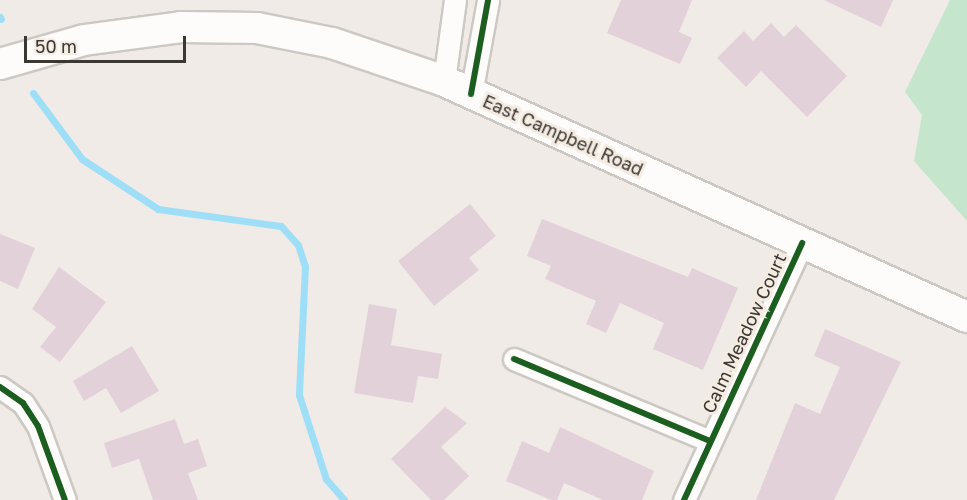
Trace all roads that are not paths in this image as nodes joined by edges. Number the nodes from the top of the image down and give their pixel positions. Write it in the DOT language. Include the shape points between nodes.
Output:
graph roads {
  1 [pos="455,0"];
  2 [pos="488,0"];
  3 [pos="0,64"];
  4 [pos="444,81"];
  5 [pos="471,94"];
  6 [pos="802,243"];
  7 [pos="967,317"];
  8 [pos="514,359"];
  9 [pos="0,387"];
  10 [pos="710,441"];
  11 [pos="65,500"];
  12 [pos="684,500"];
  1 -- 4 [label="street"];
  2 -- 5 [label="street"];
  3 -- 4 [label="main road, East Campbell Road" via="132,31 219,25 332,43"];
  4 -- 5 [label="main road, East Campbell Road"];
  5 -- 6 [label="main road, East Campbell Road"];
  6 -- 7 [label="main road, East Campbell Road"];
  6 -- 10 [label="street, Calm Meadow Court"];
  8 -- 10 [label="street"];
  9 -- 11 [label="street" via="23,403 38,426"];
  10 -- 12 [label="street, Calm Meadow Court"];
}
